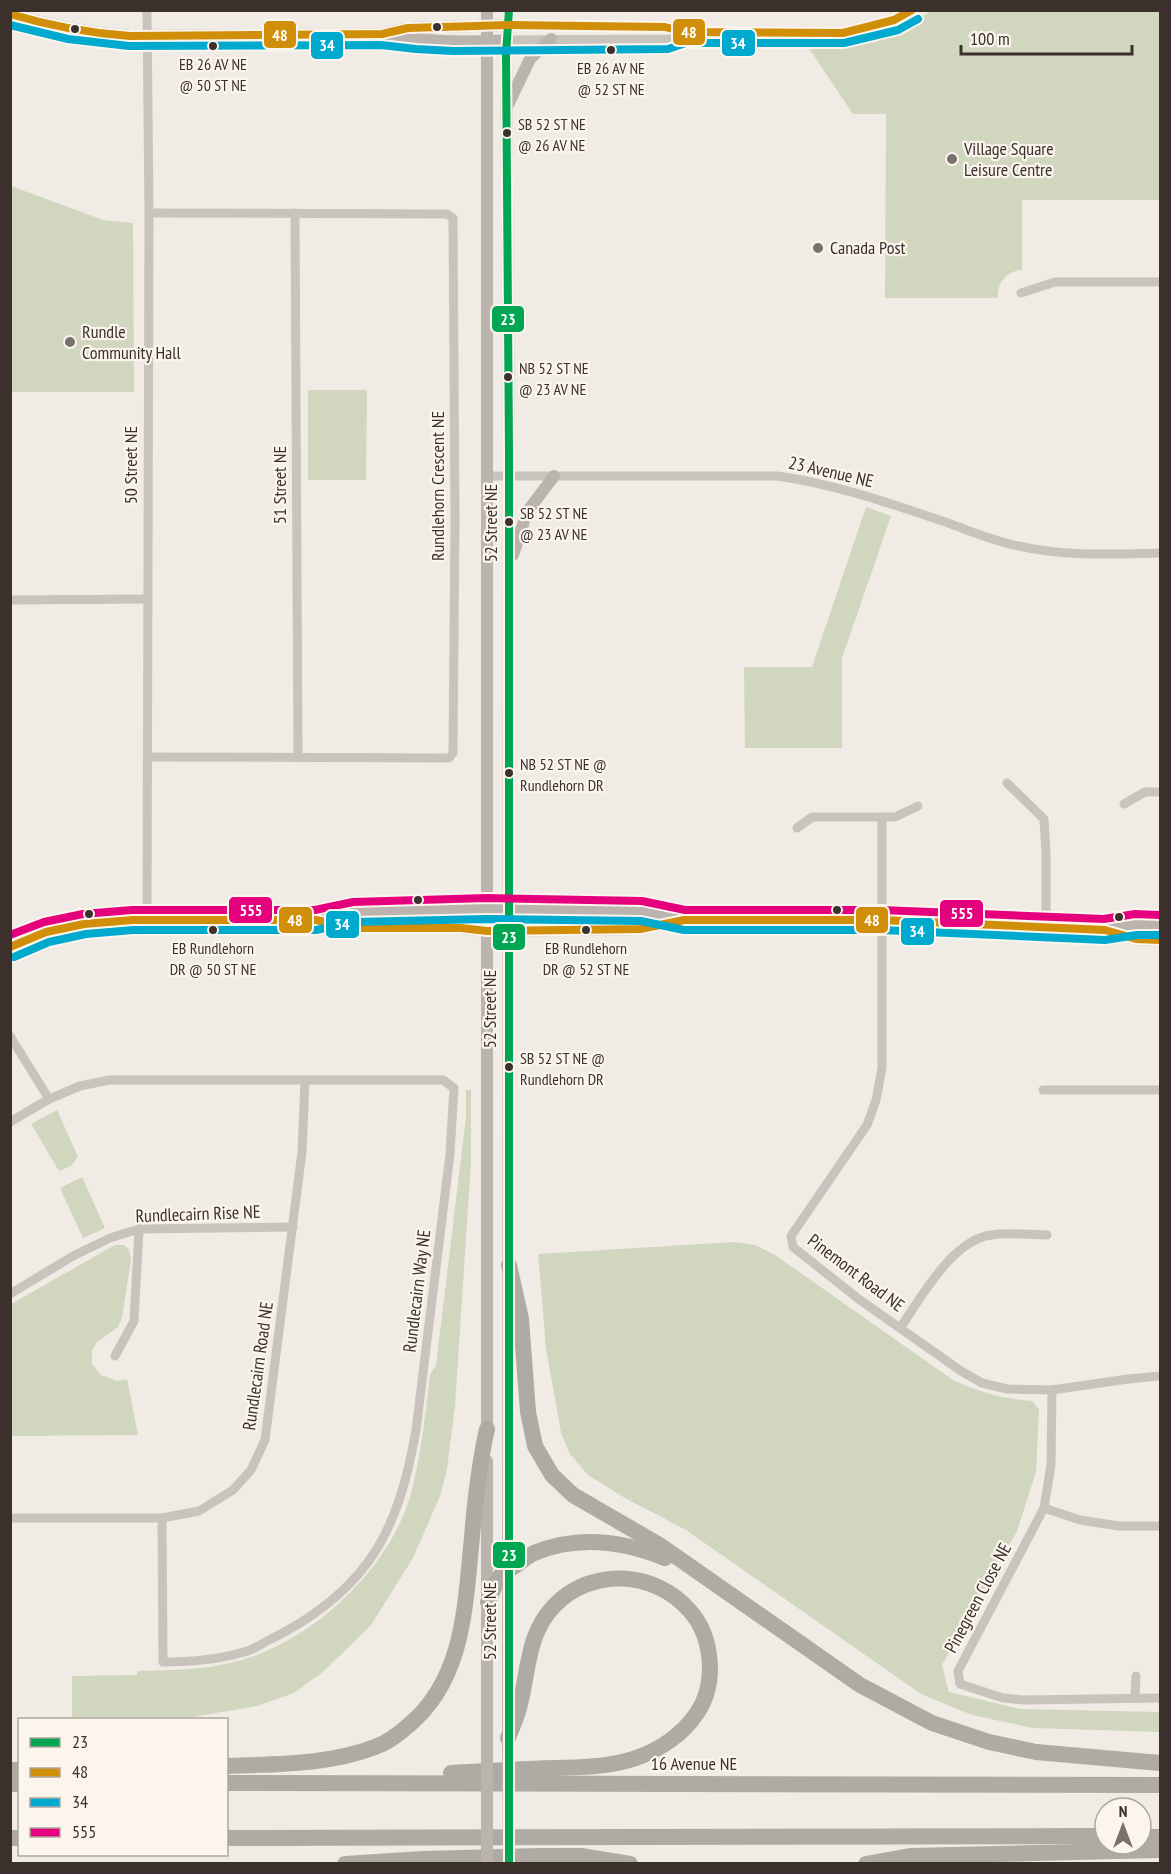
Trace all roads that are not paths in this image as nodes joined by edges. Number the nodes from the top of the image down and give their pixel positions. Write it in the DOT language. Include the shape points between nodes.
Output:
graph roads {
  1 [pos="147,10"];
  2 [pos="486,10"];
  3 [pos="508,10"];
  4 [pos="913,10"];
  5 [pos="10,14"];
  6 [pos="508,25"];
  7 [pos="486,26"];
  8 [pos="684,32"];
  9 [pos="382,34"];
  10 [pos="147,36"];
  11 [pos="551,39"];
  12 [pos="508,40"];
  13 [pos="486,41"];
  14 [pos="507,109"];
  15 [pos="149,213"];
  16 [pos="295,213"];
  17 [pos="1161,282"];
  18 [pos="1021,293"];
  19 [pos="554,476"];
  20 [pos="487,477"];
  21 [pos="508,477"];
  22 [pos="1161,553"];
  23 [pos="509,567"];
  24 [pos="148,599"];
  25 [pos="10,600"];
  26 [pos="149,757"];
  27 [pos="298,757"];
  28 [pos="1007,783"];
  29 [pos="1161,792"];
  30 [pos="1124,804"];
  31 [pos="918,806"];
  32 [pos="882,817"];
  33 [pos="797,828"];
  34 [pos="486,908"];
  35 [pos="508,909"];
  36 [pos="147,920"];
  37 [pos="316,920"];
  38 [pos="684,920"];
  39 [pos="881,920"];
  40 [pos="1161,925"];
  41 [pos="1046,927"];
  42 [pos="508,930"];
  43 [pos="1105,930"];
  44 [pos="486,931"];
  45 [pos="1161,940"];
  46 [pos="10,947"];
  47 [pos="10,1036"];
  48 [pos="305,1081"];
  49 [pos="1043,1090"];
  50 [pos="1161,1090"];
  51 [pos="49,1099"];
  52 [pos="10,1122"];
  53 [pos="293,1227"];
  54 [pos="139,1229"];
  55 [pos="1047,1235"];
  56 [pos="508,1265"];
  57 [pos="10,1294"];
  58 [pos="900,1328"];
  59 [pos="115,1356"];
  60 [pos="1161,1376"];
  61 [pos="1052,1390"];
  62 [pos="487,1429"];
  63 [pos="1044,1508"];
  64 [pos="10,1518"];
  65 [pos="162,1518"];
  66 [pos="1161,1526"];
  67 [pos="694,1570"];
  68 [pos="508,1571"];
  69 [pos="488,1602"];
  70 [pos="1136,1676"];
  71 [pos="1136,1698"];
  72 [pos="1161,1698"];
  73 [pos="508,1738"];
  74 [pos="1161,1763"];
  75 [pos="228,1766"];
  76 [pos="234,1783"];
  77 [pos="1161,1785"];
  78 [pos="1093,1836"];
  79 [pos="228,1838"];
  80 [pos="1161,1850"];
  81 [pos="345,1863"];
  82 [pos="487,1863"];
  83 [pos="509,1863"];
  84 [pos="630,1863"];
  85 [pos="866,1863"];
  1 -- 10 [label="street, 50 Street NE"];
  2 -- 7 [label="main road, 52 Street NE"];
  3 -- 6 [label="main road, 52 Street NE"];
  4 -- 8 [label="street" via="894,20 843,33"];
  5 -- 10 [label="main road" via="90,33"];
  6 -- 7 [label="main road"];
  6 -- 8 [label="street" via="665,27"];
  6 -- 12 [label="main road, 52 Street NE"];
  7 -- 9 [label="main road" via="408,28"];
  7 -- 13 [label="main road, 52 Street NE"];
  8 -- 11 [label="street" via="668,39"];
  9 -- 10 [label="main road"];
  9 -- 13 [label="main road" via="406,39"];
  10 -- 15 [label="street, 50 Street NE"];
  11 -- 12 [label="street"];
  11 -- 14 [label="main road" via="530,59"];
  12 -- 13 [label="main road"];
  12 -- 14 [label="main road, 52 Street NE"];
  13 -- 20 [label="main road, 52 Street NE"];
  14 -- 21 [label="main road, 52 Street NE"];
  15 -- 16 [label="street, Rundlehorn Crescent NE"];
  15 -- 24 [label="street, 50 Street NE"];
  16 -- 27 [label="street, 51 Street NE"];
  16 -- 27 [label="street, Rundlehorn Crescent NE" via="447,214 453,218 455,462 453,753 449,758"];
  17 -- 18 [label="street" via="1055,282"];
  19 -- 21 [label="street, 23 Avenue NE"];
  19 -- 22 [label="street, 23 Avenue NE" via="788,477 846,489 1012,545 1078,554"];
  19 -- 23 [label="main road" via="527,512"];
  20 -- 21 [label="street, 23 Avenue NE"];
  20 -- 34 [label="main road, 52 Street NE"];
  21 -- 23 [label="main road, 52 Street NE"];
  23 -- 35 [label="main road, 52 Street NE"];
  24 -- 25 [label="street"];
  24 -- 26 [label="street, 50 Street NE"];
  26 -- 27 [label="street, Rundlehorn Crescent NE"];
  26 -- 36 [label="street, 50 Street NE"];
  28 -- 41 [label="street" via="1044,819"];
  29 -- 30 [label="street" via="1145,792"];
  31 -- 32 [label="street" via="896,817"];
  32 -- 33 [label="street" via="812,817"];
  32 -- 39 [label="street"];
  34 -- 35 [label="main road"];
  34 -- 37 [label="main road" via="353,912"];
  34 -- 44 [label="main road, 52 Street NE"];
  35 -- 38 [label="main road" via="642,911"];
  35 -- 42 [label="main road, 52 Street NE"];
  36 -- 37 [label="main road"];
  36 -- 46 [label="main road" via="84,924"];
  37 -- 44 [label="main road" via="354,928"];
  38 -- 39 [label="main road"];
  38 -- 42 [label="main road" via="640,929"];
  39 -- 41 [label="main road"];
  39 -- 58 [label="street, Pinemont Road NE" via="882,1068 876,1100 867,1125 790,1236 793,1247"];
  40 -- 43 [label="main road" via="1136,924"];
  41 -- 43 [label="main road"];
  42 -- 44 [label="main road"];
  42 -- 56 [label="main road, 52 Street NE"];
  43 -- 45 [label="main road" via="1136,939"];
  44 -- 62 [label="main road, 52 Street NE"];
  47 -- 51 [label="street"];
  48 -- 51 [label="street, Rundlecairn Way NE" via="108,1080"];
  48 -- 53 [label="street, Rundlecairn Road NE"];
  48 -- 65 [label="street, Rundlecairn Way NE" via="443,1080 454,1088 450,1154 409,1472 391,1522 368,1562 332,1600 292,1629 247,1652 198,1662 163,1662"];
  49 -- 50 [label="street"];
  51 -- 52 [label="street, Rundlecairn Way NE"];
  53 -- 54 [label="street, Rundlecairn Rise NE"];
  53 -- 65 [label="street, Rundlecairn Road NE" via="265,1440 251,1470 233,1490 199,1511"];
  54 -- 57 [label="street, Rundlecairn Rise NE" via="73,1256"];
  54 -- 59 [label="street" via="134,1321"];
  55 -- 58 [label="street" via="990,1235 967,1243 944,1267"];
  56 -- 67 [label="highway" via="521,1319 530,1428 543,1461 573,1496 661,1546"];
  56 -- 68 [label="main road, 52 Street NE"];
  58 -- 61 [label="street, Pinemont Road NE" via="982,1383 1007,1389"];
  60 -- 61 [label="street, Pinemont Road NE"];
  61 -- 63 [label="street, Pinegreen Close NE" via="1051,1465"];
  62 -- 69 [label="main road, 52 Street NE"];
  62 -- 75 [label="highway" via="478,1469 465,1616 450,1671 432,1702 393,1738 363,1752 304,1762"];
  63 -- 66 [label="street" via="1090,1522"];
  63 -- 71 [label="street, Pinegreen Close NE" via="958,1671 960,1684 1003,1698"];
  64 -- 65 [label="street, Rundlecairn Road NE"];
  67 -- 68 [label="highway" via="635,1547 582,1542 540,1550"];
  67 -- 74 [label="highway" via="853,1680 932,1723 1036,1752"];
  68 -- 69 [label="highway" via="503,1572"];
  68 -- 73 [label="main road, 52 Street NE"];
  69 -- 82 [label="main road, 52 Street NE, bridge"];
  70 -- 71 [label="street"];
  71 -- 72 [label="street, Pinegreen Close NE"];
  73 -- 76 [label="highway" via="537,1632 553,1607 579,1587 609,1578 647,1582 680,1600 700,1624 710,1666 699,1711 677,1736 637,1758 602,1766"];
  73 -- 83 [label="main road, 52 Street NE, bridge"];
  76 -- 77 [label="highway, 16 Avenue NE"];
  78 -- 79 [label="highway"];
  80 -- 85 [label="highway" via="910,1856"];
  81 -- 84 [label="highway" via="541,1856 581,1856"];
}
